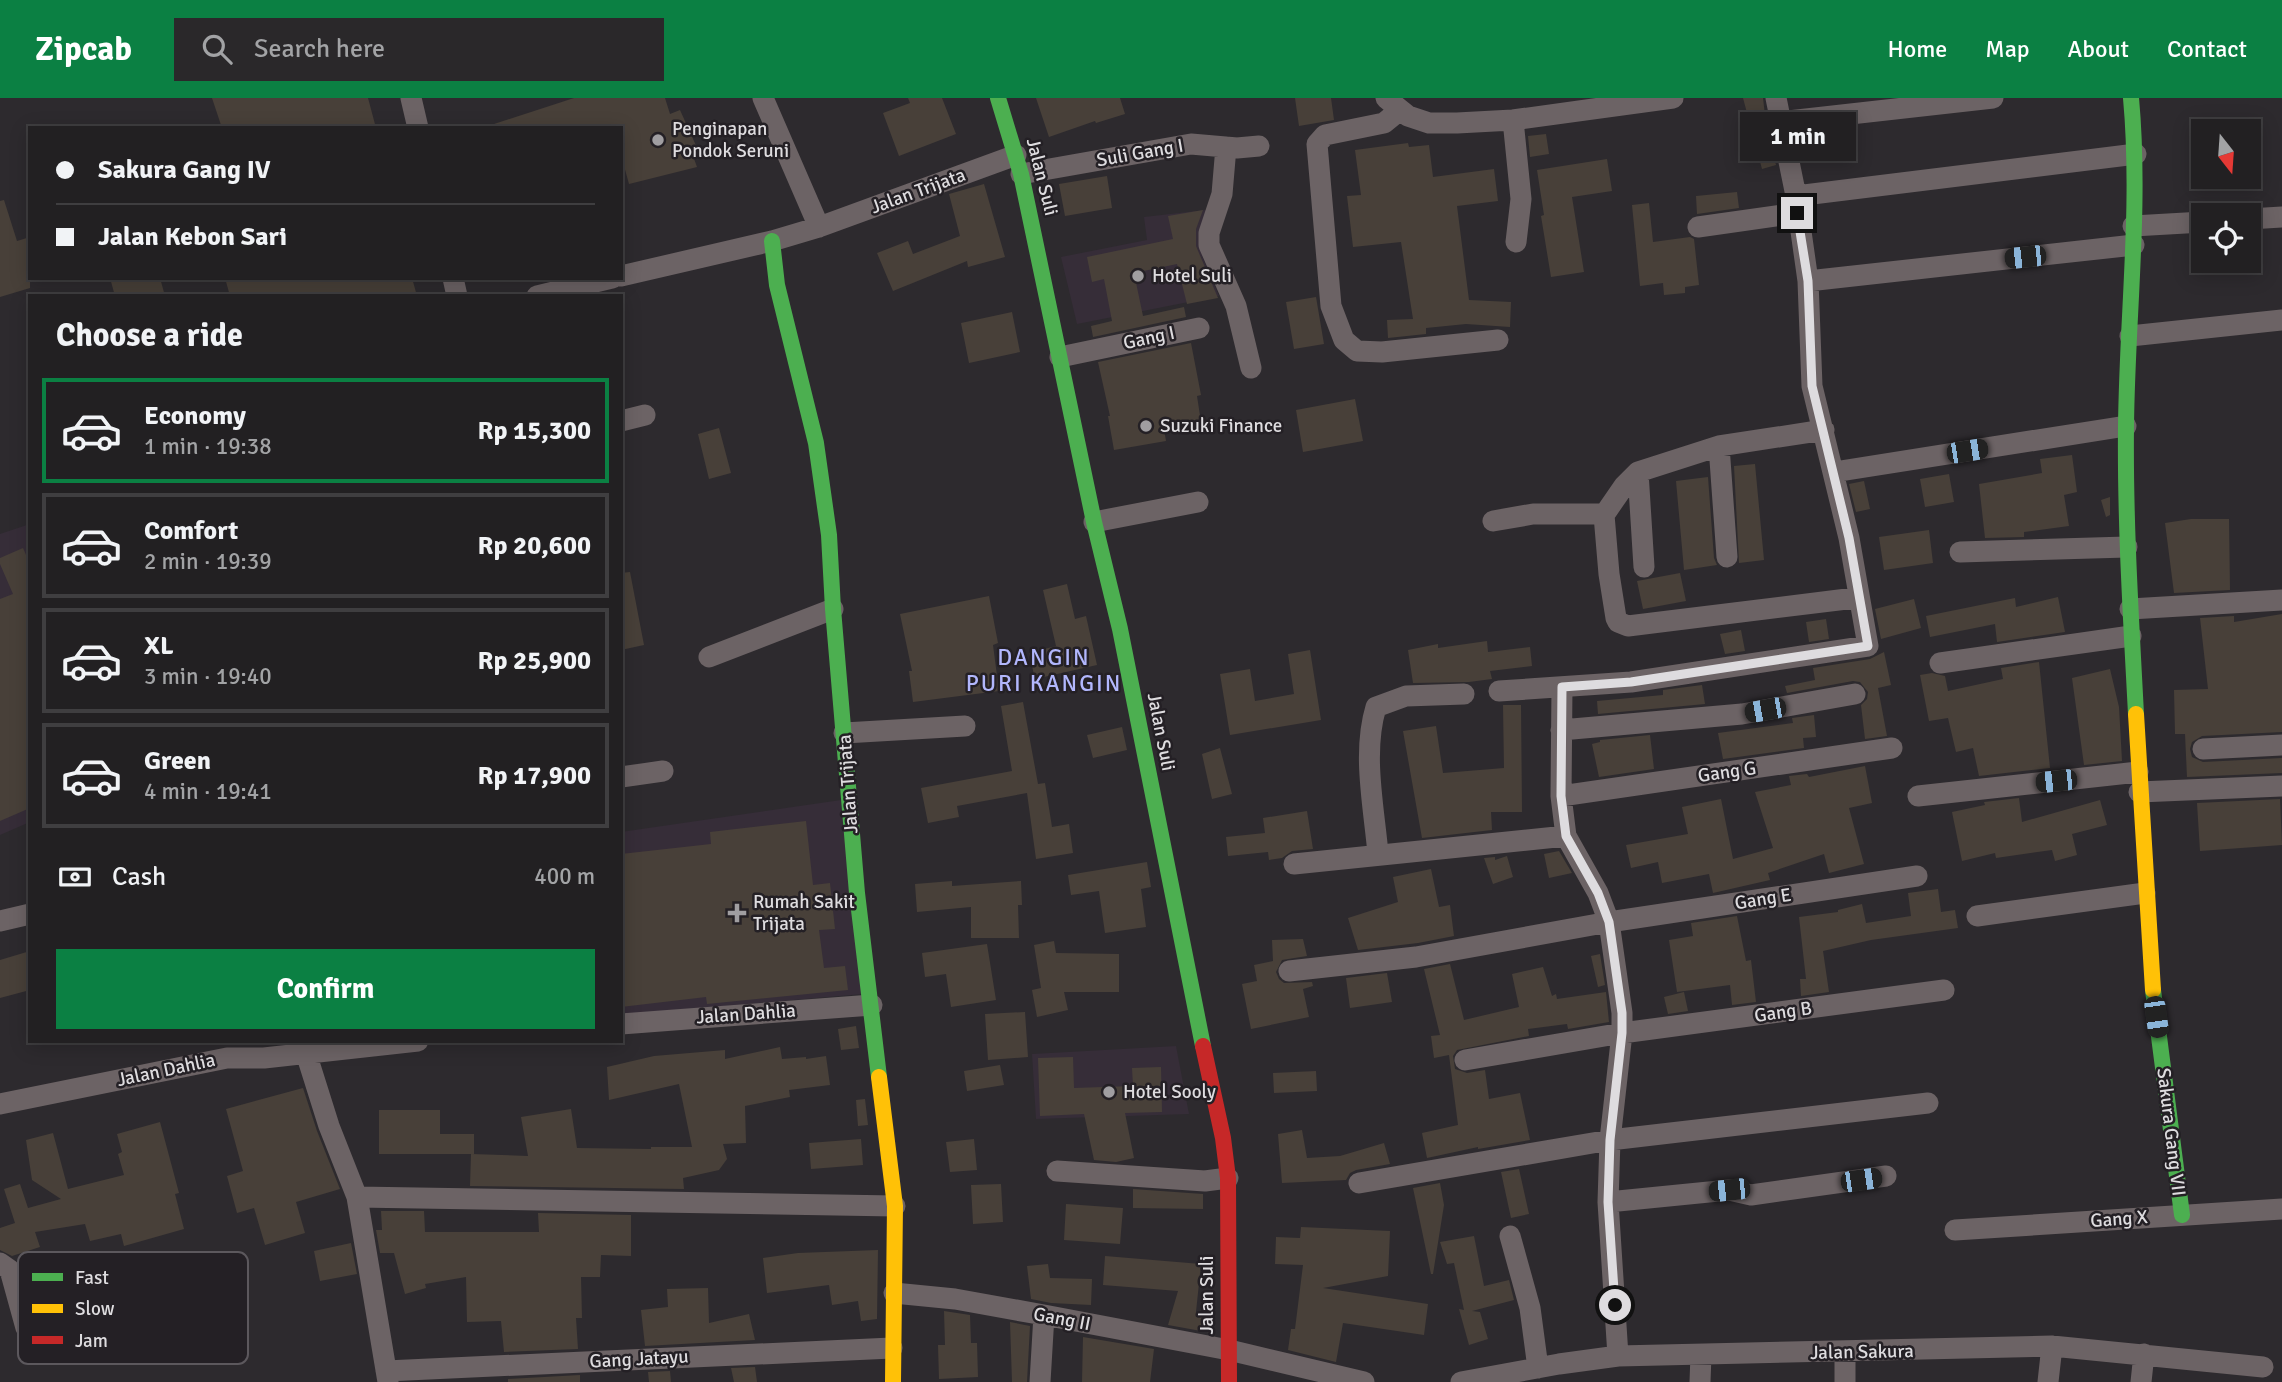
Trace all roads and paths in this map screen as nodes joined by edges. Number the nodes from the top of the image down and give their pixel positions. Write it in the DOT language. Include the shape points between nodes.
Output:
graph roads {
  1 [pos="411,98"];
  2 [pos="763,98"];
  3 [pos="998,98"];
  4 [pos="1673,98"];
  5 [pos="1776,98"];
  6 [pos="1993,98"];
  7 [pos="2132,98"];
  8 [pos="1393,104"];
  9 [pos="1513,120"];
  10 [pos="1779,122"];
  11 [pos="418,126"];
  12 [pos="1259,146"];
  13 [pos="1226,147"];
  14 [pos="2136,154"];
  15 [pos="1018,164"];
  16 [pos="1797,204"];
  17 [pos="2282,217"];
  18 [pos="2261,218"];
  19 [pos="2191,224"];
  20 [pos="820,227"];
  21 [pos="1698,227"];
  22 [pos="2134,235"];
  23 [pos="772,241"];
  24 [pos="1516,242"];
  25 [pos="623,276"];
  26 [pos="604,280"];
  27 [pos="1808,281"];
  28 [pos="545,294"];
  29 [pos="2282,320"];
  30 [pos="1199,328"];
  31 [pos="2130,336"];
  32 [pos="1498,340"];
  33 [pos="1060,357"];
  34 [pos="1251,368"];
  35 [pos="645,415"];
  36 [pos="623,420"];
  37 [pos="2126,426"];
  38 [pos="1824,430"];
  39 [pos="1719,446"];
  40 [pos="1637,472"];
  41 [pos="1834,472"];
  42 [pos="1198,502"];
  43 [pos="1604,515"];
  44 [pos="1493,521"];
  45 [pos="1094,522"];
  46 [pos="2127,547"];
  47 [pos="1960,552"];
  48 [pos="1727,557"];
  49 [pos="1644,567"];
  50 [pos="1858,595"];
  51 [pos="2282,600"];
  52 [pos="833,609"];
  53 [pos="2130,609"];
  54 [pos="2131,636"];
  55 [pos="709,657"];
  56 [pos="1940,663"];
  57 [pos="1562,687"];
  58 [pos="1499,691"];
  59 [pos="1464,694"];
  60 [pos="1855,694"];
  61 [pos="965,726"];
  62 [pos="1561,730"];
  63 [pos="845,733"];
  64 [pos="2282,746"];
  65 [pos="1892,748"];
  66 [pos="2203,748"];
  67 [pos="663,771"];
  68 [pos="623,777"];
  69 [pos="2139,782"];
  70 [pos="2282,786"];
  71 [pos="1561,796"];
  72 [pos="1918,796"];
  73 [pos="1566,836"];
  74 [pos="1378,854"];
  75 [pos="1294,864"];
  76 [pos="1917,876"];
  77 [pos="2145,893"];
  78 [pos="28,914"];
  79 [pos="1977,916"];
  80 [pos="0,921"];
  81 [pos="1609,922"];
  82 [pos="1289,971"];
  83 [pos="1944,990"];
  84 [pos="872,1005"];
  85 [pos="623,1024"];
  86 [pos="1622,1033"];
  87 [pos="398,1043"];
  88 [pos="225,1050"];
  89 [pos="306,1052"];
  90 [pos="1465,1060"];
  91 [pos="1928,1103"];
  92 [pos="0,1104"];
  93 [pos="1610,1140"];
  94 [pos="1057,1171"];
  95 [pos="1886,1176"];
  96 [pos="1228,1178"];
  97 [pos="1359,1184"];
  98 [pos="358,1198"];
  99 [pos="1608,1202"];
  100 [pos="895,1206"];
  101 [pos="2282,1209"];
  102 [pos="2182,1215"];
  103 [pos="1955,1230"];
  104 [pos="1510,1236"];
  105 [pos="0,1263"];
  106 [pos="894,1293"];
  107 [pos="18,1299"];
  108 [pos="1044,1315"];
  109 [pos="2052,1346"];
  110 [pos="892,1348"];
  111 [pos="1229,1350"];
  112 [pos="1845,1353"];
  113 [pos="2144,1354"];
  114 [pos="1701,1355"];
  115 [pos="1618,1356"];
  116 [pos="2263,1367"];
  117 [pos="1538,1368"];
  118 [pos="1559,1373"];
  119 [pos="387,1377"];
  120 [pos="893,1382"];
  121 [pos="1040,1382"];
  122 [pos="1229,1382"];
  123 [pos="1364,1382"];
  124 [pos="1461,1382"];
  125 [pos="1700,1382"];
  126 [pos="1845,1382"];
  127 [pos="2048,1382"];
  128 [pos="2141,1382"];
  1 -- 11 [label="street"];
  2 -- 20 [label="street"];
  3 -- 15 [label="street, Jalan Suli"];
  4 -- 9 [label="street"];
  5 -- 10 [label="street"];
  6 -- 10 [label="street"];
  7 -- 14 [label="street, Sakura Gang VII"];
  8 -- 9 [label="street" via="1408,116 1429,123"];
  8 -- 32 [label="street" via="1384,123 1325,135 1317,144 1331,306 1344,340 1357,351 1382,352"];
  9 -- 24 [label="street" via="1521,199"];
  10 -- 16 [label="street"];
  12 -- 13 [label="street, Suli Gang I"];
  13 -- 15 [label="street, Suli Gang I" via="1191,144"];
  13 -- 34 [label="street" via="1222,194 1209,245 1236,306"];
  14 -- 16 [label="street"];
  14 -- 22 [label="street, Sakura Gang VII"];
  15 -- 20 [label="street, Jalan Trijata"];
  15 -- 33 [label="street, Jalan Suli"];
  16 -- 21 [label="street"];
  16 -- 27 [label="street"];
  17 -- 18 [label="street"];
  19 -- 22 [label="street"];
  20 -- 23 [label="street, Jalan Trijata"];
  22 -- 27 [label="street"];
  22 -- 31 [label="street, Sakura Gang VII"];
  23 -- 25 [label="street"];
  23 -- 52 [label="street, Jalan Trijata" via="777,285 816,443 830,536"];
  26 -- 28 [label="street"];
  27 -- 38 [label="street" via="1812,386"];
  29 -- 31 [label="street"];
  30 -- 33 [label="street, Gang I"];
  31 -- 37 [label="street, Sakura Gang VII"];
  33 -- 45 [label="street, Jalan Suli"];
  35 -- 36 [label="street"];
  37 -- 41 [label="street"];
  37 -- 46 [label="street, Sakura Gang VII"];
  38 -- 39 [label="street"];
  38 -- 41 [label="street"];
  39 -- 40 [label="street"];
  39 -- 48 [label="street"];
  40 -- 43 [label="street"];
  40 -- 49 [label="street"];
  41 -- 50 [label="street"];
  42 -- 45 [label="street"];
  43 -- 44 [label="street" via="1533,514"];
  43 -- 50 [label="street" via="1616,618 1623,625"];
  45 -- 96 [label="street, Jalan Suli" via="1120,629"];
  46 -- 47 [label="street"];
  46 -- 53 [label="street, Sakura Gang VII"];
  50 -- 57 [label="street" via="1868,646 1631,682"];
  51 -- 53 [label="street"];
  52 -- 55 [label="street"];
  52 -- 63 [label="street, Jalan Trijata"];
  53 -- 54 [label="street, Sakura Gang VII"];
  54 -- 56 [label="street"];
  54 -- 69 [label="street, Sakura Gang VII"];
  57 -- 58 [label="street"];
  57 -- 62 [label="street"];
  59 -- 74 [label="street" via="1406,696 1376,707 1370,760"];
  60 -- 62 [label="street" via="1742,714"];
  61 -- 63 [label="street"];
  62 -- 71 [label="street"];
  63 -- 84 [label="street, Jalan Trijata" via="857,893"];
  64 -- 66 [label="street"];
  65 -- 71 [label="street, Gang G"];
  67 -- 68 [label="street"];
  69 -- 70 [label="street"];
  69 -- 72 [label="street"];
  69 -- 77 [label="street, Sakura Gang VII"];
  71 -- 73 [label="street"];
  73 -- 74 [label="street"];
  73 -- 81 [label="street"];
  74 -- 75 [label="street"];
  76 -- 81 [label="street, Gang E"];
  77 -- 79 [label="street"];
  77 -- 102 [label="street, Sakura Gang VII"];
  78 -- 80 [label="street"];
  81 -- 82 [label="street, Gang E" via="1416,957"];
  81 -- 86 [label="street"];
  83 -- 86 [label="street, Gang B"];
  84 -- 85 [label="street, Jalan Dahlia"];
  84 -- 100 [label="street, Jalan Trijata"];
  86 -- 90 [label="street, Gang B"];
  86 -- 93 [label="street"];
  87 -- 89 [label="street, Jalan Dahlia"];
  88 -- 89 [label="street, Jalan Dahlia" via="264,1058"];
  88 -- 92 [label="street, Jalan Dahlia"];
  89 -- 98 [label="street"];
  91 -- 93 [label="street"];
  93 -- 97 [label="street"];
  93 -- 99 [label="street"];
  94 -- 96 [label="street" via="1205,1181"];
  95 -- 99 [label="street" via="1751,1195 1729,1190"];
  96 -- 111 [label="street, Jalan Suli"];
  98 -- 100 [label="street"];
  98 -- 119 [label="street"];
  99 -- 115 [label="street"];
  100 -- 106 [label="street, Jalan Trijata"];
  101 -- 102 [label="street, Gang X"];
  102 -- 103 [label="street, Gang X"];
  104 -- 117 [label="street" via="1530,1308"];
  105 -- 107 [label="street" via="10,1270"];
  106 -- 108 [label="street, Gang II"];
  106 -- 110 [label="street, Jalan Trijata"];
  108 -- 111 [label="street, Gang II"];
  108 -- 121 [label="street"];
  109 -- 112 [label="street, Jalan Sakura"];
  109 -- 113 [label="street, Jalan Sakura"];
  109 -- 127 [label="street"];
  110 -- 119 [label="street, Gang Jatayu"];
  110 -- 120 [label="street, Jalan Trijata"];
  111 -- 122 [label="street, Jalan Suli"];
  111 -- 123 [label="street"];
  112 -- 114 [label="street, Jalan Sakura"];
  112 -- 126 [label="street"];
  113 -- 116 [label="street, Jalan Sakura"];
  113 -- 128 [label="street"];
  114 -- 115 [label="street, Jalan Sakura"];
  114 -- 125 [label="street"];
  115 -- 118 [label="street, Jalan Sakura"];
  117 -- 118 [label="street, Jalan Sakura"];
  117 -- 124 [label="street, Jalan Sakura"];
}
